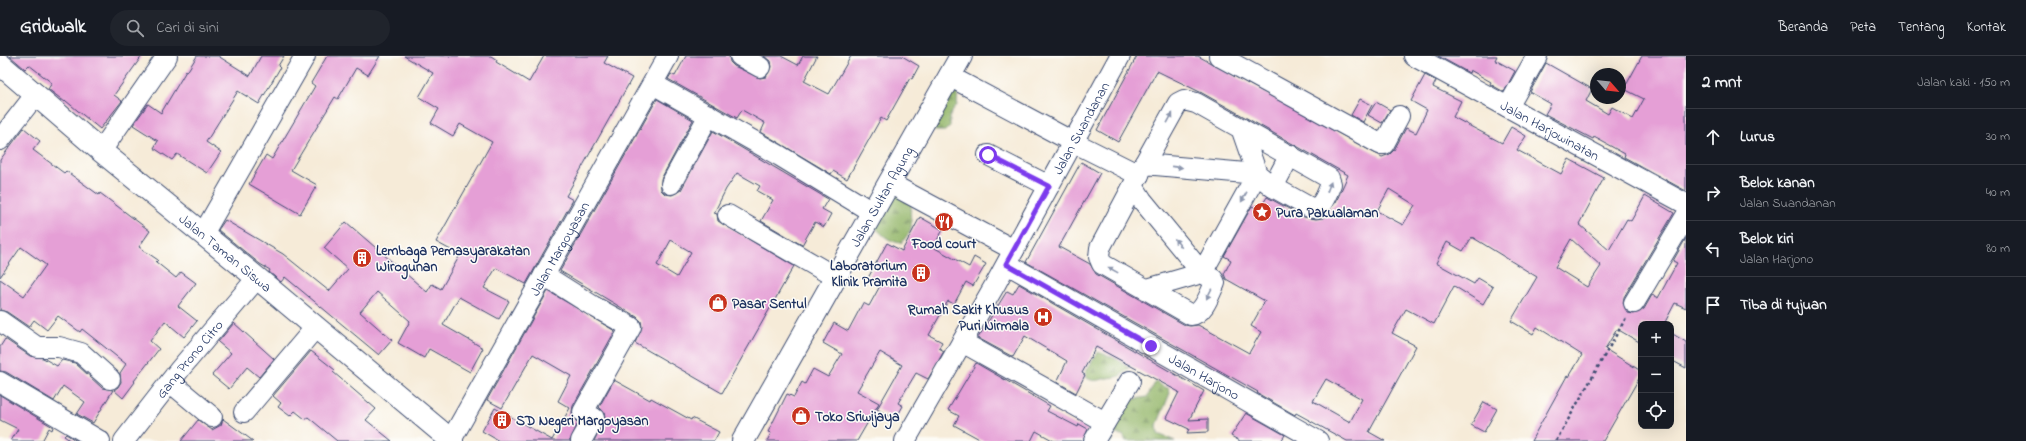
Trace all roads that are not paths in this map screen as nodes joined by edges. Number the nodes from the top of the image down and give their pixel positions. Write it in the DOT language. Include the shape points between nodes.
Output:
graph roads {
  1 [pos="167,56"];
  2 [pos="305,56"];
  3 [pos="668,56"];
  4 [pos="740,56"];
  5 [pos="961,56"];
  6 [pos="1120,56"];
  7 [pos="1219,56"];
  8 [pos="1414,56"];
  9 [pos="1537,56"];
  10 [pos="0,64"];
  11 [pos="760,67"];
  12 [pos="949,76"];
  13 [pos="653,84"];
  14 [pos="36,94"];
  15 [pos="1508,107"];
  16 [pos="709,115"];
  17 [pos="1399,116"];
  18 [pos="1241,128"];
  19 [pos="0,140"];
  20 [pos="1073,142"];
  21 [pos="100,151"];
  22 [pos="988,155"];
  23 [pos="1290,155"];
  24 [pos="1256,174"];
  25 [pos="1139,175"];
  26 [pos="889,183"];
  27 [pos="671,184"];
  28 [pos="1049,186"];
  29 [pos="1273,187"];
  30 [pos="1686,204"];
  31 [pos="872,212"];
  32 [pos="728,216"];
  33 [pos="1686,216"];
  34 [pos="203,234"];
  35 [pos="1010,257"];
  36 [pos="1202,274"];
  37 [pos="544,275"];
  38 [pos="257,278"];
  39 [pos="835,278"];
  40 [pos="1147,288"];
  41 [pos="1634,303"];
  42 [pos="0,321"];
  43 [pos="315,328"];
  44 [pos="962,342"];
  45 [pos="110,379"];
  46 [pos="1130,381"];
  47 [pos="0,382"];
  48 [pos="170,382"];
  49 [pos="244,412"];
  50 [pos="212,417"];
  51 [pos="1105,422"];
  52 [pos="100,441"];
  53 [pos="124,441"];
  54 [pos="452,441"];
  55 [pos="581,441"];
  56 [pos="743,441"];
  57 [pos="905,441"];
  58 [pos="1094,441"];
  59 [pos="1318,441"];
  1 -- 21 [label="street"];
  2 -- 34 [label="street"];
  3 -- 13 [label="street, Jalan Margoyasan"];
  4 -- 11 [label="street"];
  5 -- 12 [label="main road, Jalan Sultan Agung"];
  6 -- 20 [label="street, Jalan Suandanan"];
  7 -- 17 [label="street" via="1380,144 1384,144"];
  8 -- 15 [label="street, Jalan Harjowinatan"];
  9 -- 15 [label="street"];
  10 -- 14 [label="main road, Jalan Taman Siswa"];
  12 -- 20 [label="street"];
  12 -- 26 [label="main road, Jalan Sultan Agung"];
  13 -- 16 [label="street"];
  13 -- 37 [label="street, Jalan Margoyasan"];
  14 -- 19 [label="street"];
  14 -- 21 [label="main road, Jalan Taman Siswa"];
  15 -- 30 [label="street, Jalan Harjowinatan"];
  16 -- 27 [label="street"];
  16 -- 31 [label="street"];
  18 -- 23 [label="street"];
  18 -- 24 [label="street"];
  25 -- 18 [label="street, one-way" via="1181,101 1192,101"];
  20 -- 25 [label="street"];
  20 -- 28 [label="street, Jalan Suandanan"];
  21 -- 34 [label="main road, Jalan Taman Siswa"];
  22 -- 28 [label="street"];
  23 -- 29 [label="street"];
  29 -- 23 [label="street, one-way" via="1309,207 1320,206 1331,180"];
  25 -- 24 [label="street, one-way"];
  24 -- 29 [label="street"];
  24 -- 36 [label="street, one-way"];
  36 -- 25 [label="street, one-way" via="1142,200"];
  40 -- 25 [label="street, one-way" via="1102,264 1099,257 1100,248"];
  26 -- 31 [label="main road, Jalan Sultan Agung"];
  26 -- 35 [label="street, Jalan Harjono"];
  28 -- 35 [label="street, Jalan Suandanan"];
  31 -- 39 [label="main road, Jalan Sultan Agung"];
  32 -- 39 [label="street"];
  33 -- 41 [label="street"];
  34 -- 38 [label="main road, Jalan Taman Siswa"];
  35 -- 44 [label="street, Jalan Suandanan"];
  35 -- 59 [label="street, Jalan Harjono"];
  36 -- 40 [label="street"];
  36 -- 40 [label="street, one-way" via="1213,279 1215,283 1201,310 1196,314 1191,315"];
  37 -- 54 [label="street, Jalan Margoyasan"];
  37 -- 55 [label="street" via="631,327 583,412 594,418"];
  38 -- 43 [label="main road, Jalan Taman Siswa"];
  38 -- 48 [label="street, Gang Prono Citro"];
  39 -- 56 [label="main road, Jalan Sultan Agung"];
  42 -- 45 [label="street" via="37,347 58,347 81,353"];
  43 -- 49 [label="street"];
  43 -- 54 [label="main road, Jalan Taman Siswa"];
  44 -- 51 [label="street"];
  44 -- 57 [label="street, Jalan Suandanan"];
  46 -- 51 [label="street"];
  47 -- 52 [label="street"];
  48 -- 50 [label="street"];
  48 -- 53 [label="street, Gang Prono Citro"];
  51 -- 58 [label="street"];
}
